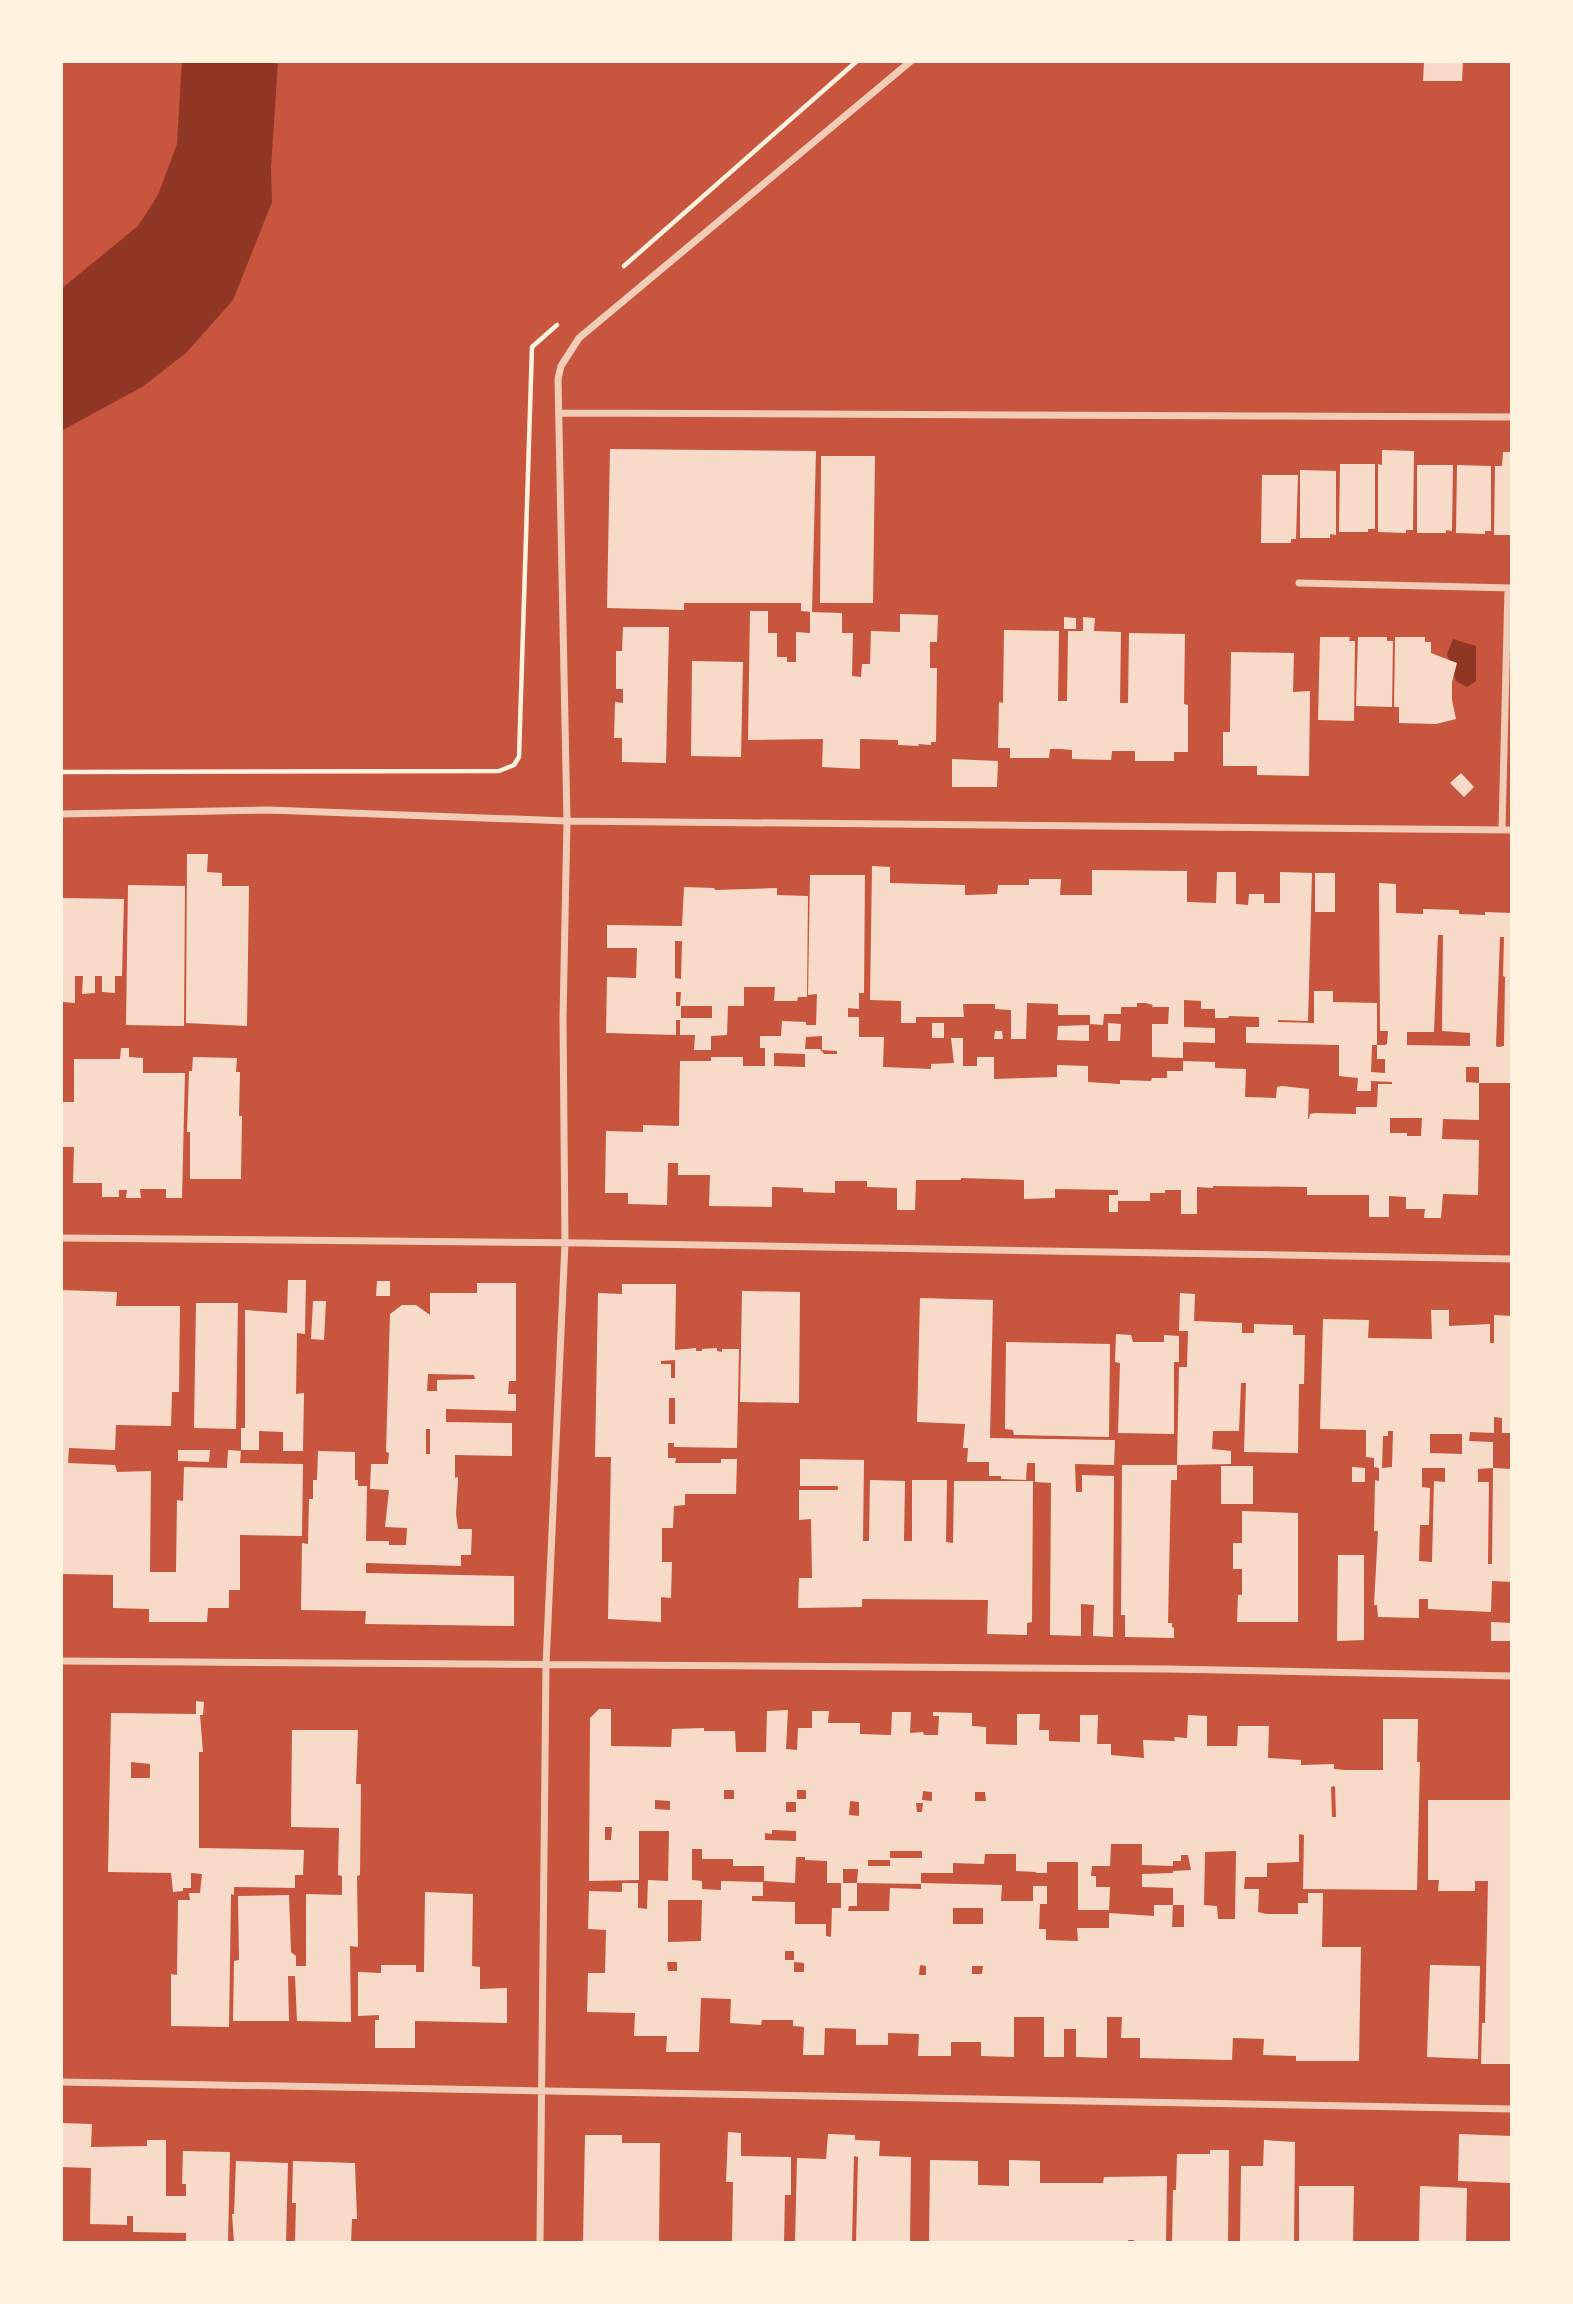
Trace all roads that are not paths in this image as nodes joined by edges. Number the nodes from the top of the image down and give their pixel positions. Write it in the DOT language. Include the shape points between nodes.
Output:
graph roads {
  1 [pos="911,61"];
  2 [pos="560,413"];
  3 [pos="1512,417"];
  4 [pos="1299,583"];
  5 [pos="1510,588"];
  6 [pos="61,814"];
  7 [pos="567,821"];
  8 [pos="1502,830"];
  9 [pos="1512,830"];
  10 [pos="61,1238"];
  11 [pos="565,1243"];
  12 [pos="1512,1259"];
  13 [pos="61,1661"];
  14 [pos="546,1665"];
  15 [pos="1512,1676"];
  16 [pos="61,2082"];
  17 [pos="541,2091"];
  18 [pos="1512,2109"];
  19 [pos="540,2243"];
  1 -- 2 [label="street" via="579,338 561,366"];
  2 -- 3 [label="street"];
  2 -- 7 [label="street"];
  4 -- 5 [label="street"];
  5 -- 8 [label="street"];
  6 -- 7 [label="street" via="269,810"];
  7 -- 8 [label="street"];
  7 -- 11 [label="street"];
  8 -- 9 [label="street"];
  10 -- 11 [label="street"];
  11 -- 12 [label="street"];
  11 -- 14 [label="street"];
  13 -- 14 [label="street"];
  14 -- 15 [label="street"];
  14 -- 17 [label="street"];
  16 -- 17 [label="street"];
  17 -- 18 [label="street"];
  17 -- 19 [label="street"];
}
